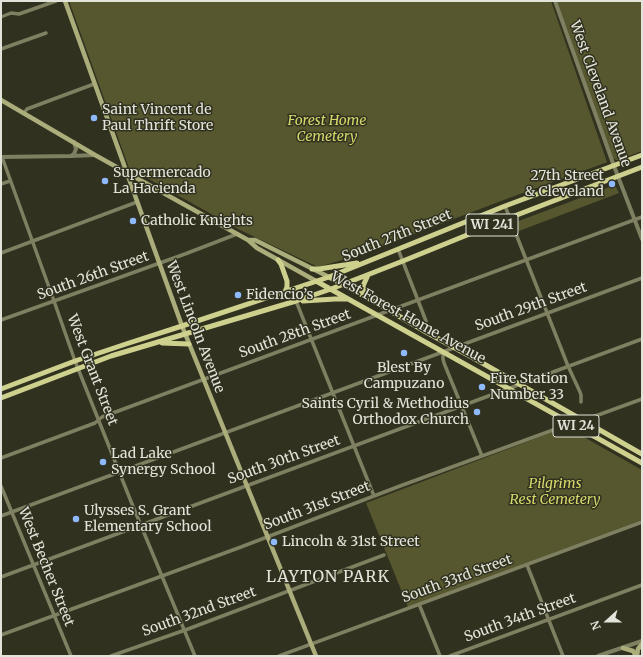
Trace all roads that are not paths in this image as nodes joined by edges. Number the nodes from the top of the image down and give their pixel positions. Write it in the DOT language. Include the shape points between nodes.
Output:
graph roads {
  1 [pos="56,1"];
  2 [pos="65,1"];
  3 [pos="554,1"];
  4 [pos="1,17"];
  5 [pos="46,33"];
  6 [pos="1,49"];
  7 [pos="94,84"];
  8 [pos="1,100"];
  9 [pos="24,113"];
  10 [pos="74,142"];
  11 [pos="95,155"];
  12 [pos="642,155"];
  13 [pos="71,156"];
  14 [pos="1,157"];
  15 [pos="614,166"];
  16 [pos="642,167"];
  17 [pos="126,172"];
  18 [pos="618,177"];
  19 [pos="10,181"];
  20 [pos="1,184"];
  21 [pos="137,202"];
  22 [pos="504,206"];
  23 [pos="642,217"];
  24 [pos="509,218"];
  25 [pos="634,220"];
  26 [pos="237,234"];
  27 [pos="642,239"];
  28 [pos="248,240"];
  29 [pos="32,241"];
  30 [pos="398,249"];
  31 [pos="1,253"];
  32 [pos="278,260"];
  33 [pos="526,260"];
  34 [pos="402,261"];
  35 [pos="366,262"];
  36 [pos="159,264"];
  37 [pos="312,269"];
  38 [pos="368,275"];
  39 [pos="329,277"];
  40 [pos="642,278"];
  41 [pos="316,281"];
  42 [pos="343,284"];
  43 [pos="331,289"];
  44 [pos="285,292"];
  45 [pos="365,296"];
  46 [pos="348,299"];
  47 [pos="418,300"];
  48 [pos="54,301"];
  49 [pos="296,302"];
  50 [pos="390,311"];
  51 [pos="547,313"];
  52 [pos="378,315"];
  53 [pos="1,320"];
  54 [pos="426,321"];
  55 [pos="182,326"];
  56 [pos="185,334"];
  57 [pos="642,339"];
  58 [pos="311,340"];
  59 [pos="157,343"];
  60 [pos="189,344"];
  61 [pos="455,348"];
  62 [pos="443,352"];
  63 [pos="75,361"];
  64 [pos="568,366"];
  65 [pos="78,369"];
  66 [pos="204,380"];
  67 [pos="520,384"];
  68 [pos="1,389"];
  69 [pos="509,389"];
  70 [pos="333,393"];
  71 [pos="1,398"];
  72 [pos="642,399"];
  73 [pos="580,402"];
  74 [pos="462,406"];
  75 [pos="99,420"];
  76 [pos="583,420"];
  77 [pos="571,423"];
  78 [pos="225,433"];
  79 [pos="354,446"];
  80 [pos="642,454"];
  81 [pos="482,456"];
  82 [pos="1,458"];
  83 [pos="642,463"];
  84 [pos="119,472"];
  85 [pos="1,486"];
  86 [pos="246,486"];
  87 [pos="374,496"];
  88 [pos="12,512"];
  89 [pos="1,516"];
  90 [pos="642,522"];
  91 [pos="141,525"];
  92 [pos="267,537"];
  93 [pos="384,555"];
  94 [pos="34,565"];
  95 [pos="527,565"];
  96 [pos="162,576"];
  97 [pos="1,577"];
  98 [pos="642,585"];
  99 [pos="289,590"];
  100 [pos="419,604"];
  101 [pos="54,616"];
  102 [pos="548,619"];
  103 [pos="184,630"];
  104 [pos="1,635"];
  105 [pos="642,642"];
  106 [pos="311,644"];
  107 [pos="622,648"];
  108 [pos="71,656"];
  109 [pos="111,656"];
  110 [pos="195,656"];
  111 [pos="279,656"];
  112 [pos="316,656"];
  113 [pos="440,656"];
  114 [pos="450,656"];
  115 [pos="563,656"];
  116 [pos="598,656"];
  117 [pos="637,656"];
  1 -- 4 [label="street" via="20,14 11,13"];
  2 -- 7 [label="main road, West Lincoln Avenue"];
  3 -- 15 [label="street, West Cleveland Avenue"];
  5 -- 6 [label="street"];
  7 -- 9 [label="street" via="27,108"];
  7 -- 17 [label="main road, West Lincoln Avenue"];
  8 -- 9 [label="main road, West Forest Home Avenue"];
  9 -- 10 [label="main road, West Forest Home Avenue"];
  10 -- 11 [label="main road, West Forest Home Avenue"];
  10 -- 13 [label="street" via="75,150"];
  11 -- 13 [label="street"];
  11 -- 17 [label="main road, West Forest Home Avenue"];
  12 -- 15 [label="main road, South 27th Street / WI 241"];
  13 -- 14 [label="street"];
  14 -- 19 [label="street, West Grant Street"];
  15 -- 18 [label="street, West Cleveland Avenue"];
  15 -- 22 [label="main road, South 27th Street / WI 241"];
  16 -- 18 [label="main road, South 27th Street / WI 241"];
  17 -- 21 [label="main road, West Lincoln Avenue"];
  17 -- 26 [label="main road, West Forest Home Avenue"];
  18 -- 24 [label="main road, South 27th Street / WI 241"];
  18 -- 25 [label="street, West Cleveland Avenue"];
  19 -- 20 [label="street"];
  19 -- 29 [label="street, West Grant Street"];
  21 -- 29 [label="street"];
  21 -- 36 [label="main road, West Lincoln Avenue"];
  22 -- 24 [label="street"];
  22 -- 30 [label="main road, South 27th Street / WI 241"];
  23 -- 25 [label="street, South 28th Street"];
  24 -- 33 [label="street"];
  24 -- 34 [label="main road, South 27th Street / WI 241"];
  25 -- 27 [label="street, West Cleveland Avenue"];
  25 -- 33 [label="street, South 28th Street"];
  26 -- 28 [label="main road, West Forest Home Avenue"];
  26 -- 36 [label="street, South 26th Street"];
  28 -- 32 [label="main road, West Forest Home Avenue"];
  28 -- 37 [label="main road, West Forest Home Avenue" via="264,244"];
  29 -- 31 [label="street"];
  29 -- 48 [label="street, West Grant Street"];
  30 -- 34 [label="street"];
  30 -- 35 [label="main road, South 27th Street / WI 241"];
  32 -- 41 [label="main road, West Forest Home Avenue"];
  32 -- 44 [label="main road" via="287,281"];
  33 -- 47 [label="street, South 28th Street"];
  33 -- 51 [label="street"];
  34 -- 38 [label="main road, South 27th Street / WI 241"];
  34 -- 47 [label="street"];
  35 -- 37 [label="main road"];
  35 -- 39 [label="main road, South 27th Street / WI 241"];
  36 -- 48 [label="street, South 26th Street"];
  36 -- 55 [label="main road, West Lincoln Avenue"];
  37 -- 39 [label="main road, West Forest Home Avenue"];
  38 -- 42 [label="main road, South 27th Street / WI 241"];
  38 -- 45 [label="main road" via="362,286"];
  39 -- 41 [label="main road, South 27th Street / WI 241"];
  39 -- 42 [label="main road, West Forest Home Avenue / WI 24"];
  40 -- 51 [label="street, South 29th Street"];
  41 -- 43 [label="main road, West Forest Home Avenue / WI 24"];
  41 -- 44 [label="main road, South 27th Street"];
  42 -- 43 [label="main road, South 27th Street / WI 241"];
  42 -- 45 [label="main road, West Forest Home Avenue / WI 24"];
  43 -- 46 [label="main road, West Forest Home Avenue / WI 24"];
  43 -- 49 [label="main road, South 27th Street"];
  44 -- 55 [label="main road, South 27th Street"];
  45 -- 50 [label="main road, West Forest Home Avenue / WI 24"];
  46 -- 49 [label="main road"];
  46 -- 52 [label="main road, West Forest Home Avenue / WI 24"];
  47 -- 50 [label="street, South 28th Street"];
  47 -- 54 [label="street"];
  48 -- 53 [label="street, South 26th Street"];
  48 -- 63 [label="street, West Grant Street"];
  49 -- 56 [label="main road, South 27th Street"];
  49 -- 58 [label="street"];
  50 -- 52 [label="street, South 28th Street"];
  50 -- 61 [label="main road, West Forest Home Avenue / WI 24"];
  51 -- 61 [label="street, South 29th Street"];
  51 -- 64 [label="street"];
  52 -- 58 [label="street, South 28th Street"];
  52 -- 62 [label="main road, West Forest Home Avenue / WI 24"];
  55 -- 56 [label="main road, West Lincoln Avenue"];
  55 -- 63 [label="main road, South 27th Street"];
  56 -- 59 [label="main road, South 27th Street"];
  56 -- 60 [label="main road, West Lincoln Avenue"];
  57 -- 64 [label="street, South 30th Street"];
  58 -- 66 [label="street, South 28th Street"];
  58 -- 70 [label="street"];
  59 -- 60 [label="main road"];
  59 -- 65 [label="main road, South 27th Street" via="111,356"];
  60 -- 66 [label="main road, West Lincoln Avenue"];
  61 -- 62 [label="street, South 29th Street"];
  61 -- 67 [label="main road, West Forest Home Avenue / WI 24"];
  62 -- 69 [label="main road, West Forest Home Avenue / WI 24"];
  62 -- 70 [label="street, South 29th Street"];
  62 -- 74 [label="street" via="444,363"];
  63 -- 65 [label="street, West Grant Street"];
  63 -- 68 [label="main road, South 27th Street"];
  64 -- 67 [label="street, South 30th Street"];
  64 -- 73 [label="street" via="581,395"];
  65 -- 71 [label="main road, South 27th Street"];
  65 -- 75 [label="street, West Grant Street"];
  66 -- 75 [label="street, South 28th Street"];
  66 -- 78 [label="main road, West Lincoln Avenue"];
  67 -- 69 [label="street, South 30th Street"];
  67 -- 76 [label="main road, West Forest Home Avenue / WI 24"];
  69 -- 74 [label="street, South 30th Street"];
  69 -- 77 [label="main road, West Forest Home Avenue / WI 24"];
  70 -- 78 [label="street, South 29th Street"];
  70 -- 79 [label="street"];
  72 -- 76 [label="street, South 31st Street"];
  74 -- 79 [label="street, South 30th Street"];
  74 -- 81 [label="street"];
  75 -- 82 [label="street, South 28th Street"];
  75 -- 84 [label="street, West Grant Street"];
  76 -- 77 [label="street, South 31st Street"];
  76 -- 80 [label="main road, West Forest Home Avenue / WI 24"];
  77 -- 81 [label="street, South 31st Street"];
  77 -- 83 [label="main road, West Forest Home Avenue / WI 24"];
  78 -- 84 [label="street, South 29th Street"];
  78 -- 86 [label="main road, West Lincoln Avenue"];
  79 -- 86 [label="street, South 30th Street"];
  79 -- 87 [label="street"];
  81 -- 87 [label="street, South 31st Street"];
  84 -- 88 [label="street, South 29th Street"];
  84 -- 91 [label="street, West Grant Street"];
  85 -- 88 [label="street, West Becher Street"];
  86 -- 91 [label="street, South 30th Street"];
  86 -- 92 [label="main road, West Lincoln Avenue"];
  87 -- 92 [label="street, South 31st Street"];
  88 -- 89 [label="street, South 29th Street"];
  88 -- 94 [label="street, West Becher Street"];
  90 -- 95 [label="street, South 33rd Street"];
  91 -- 94 [label="street, South 30th Street"];
  91 -- 96 [label="street, West Grant Street"];
  92 -- 96 [label="street, South 31st Street"];
  92 -- 99 [label="main road, West Lincoln Avenue"];
  93 -- 99 [label="street, South 32nd Street"];
  94 -- 97 [label="street, South 30th Street"];
  94 -- 101 [label="street, West Becher Street"];
  95 -- 100 [label="street, South 33rd Street"];
  95 -- 102 [label="street"];
  96 -- 101 [label="street, South 31st Street"];
  96 -- 103 [label="street, West Grant Street"];
  98 -- 102 [label="street, South 34th Street"];
  99 -- 103 [label="street, South 32nd Street"];
  99 -- 106 [label="main road, West Lincoln Avenue"];
  100 -- 106 [label="street, South 33rd Street"];
  100 -- 113 [label="street"];
  101 -- 104 [label="street, South 31st Street"];
  101 -- 108 [label="street, West Becher Street"];
  102 -- 114 [label="street, South 34th Street"];
  102 -- 115 [label="street"];
  103 -- 109 [label="street, South 32nd Street"];
  103 -- 110 [label="street, West Grant Street"];
  105 -- 107 [label="street"];
  105 -- 117 [label="main road"];
  106 -- 111 [label="street, South 33rd Street"];
  106 -- 112 [label="main road, West Lincoln Avenue"];
  107 -- 116 [label="street"];
  107 -- 117 [label="main road" via="633,651"];
}
